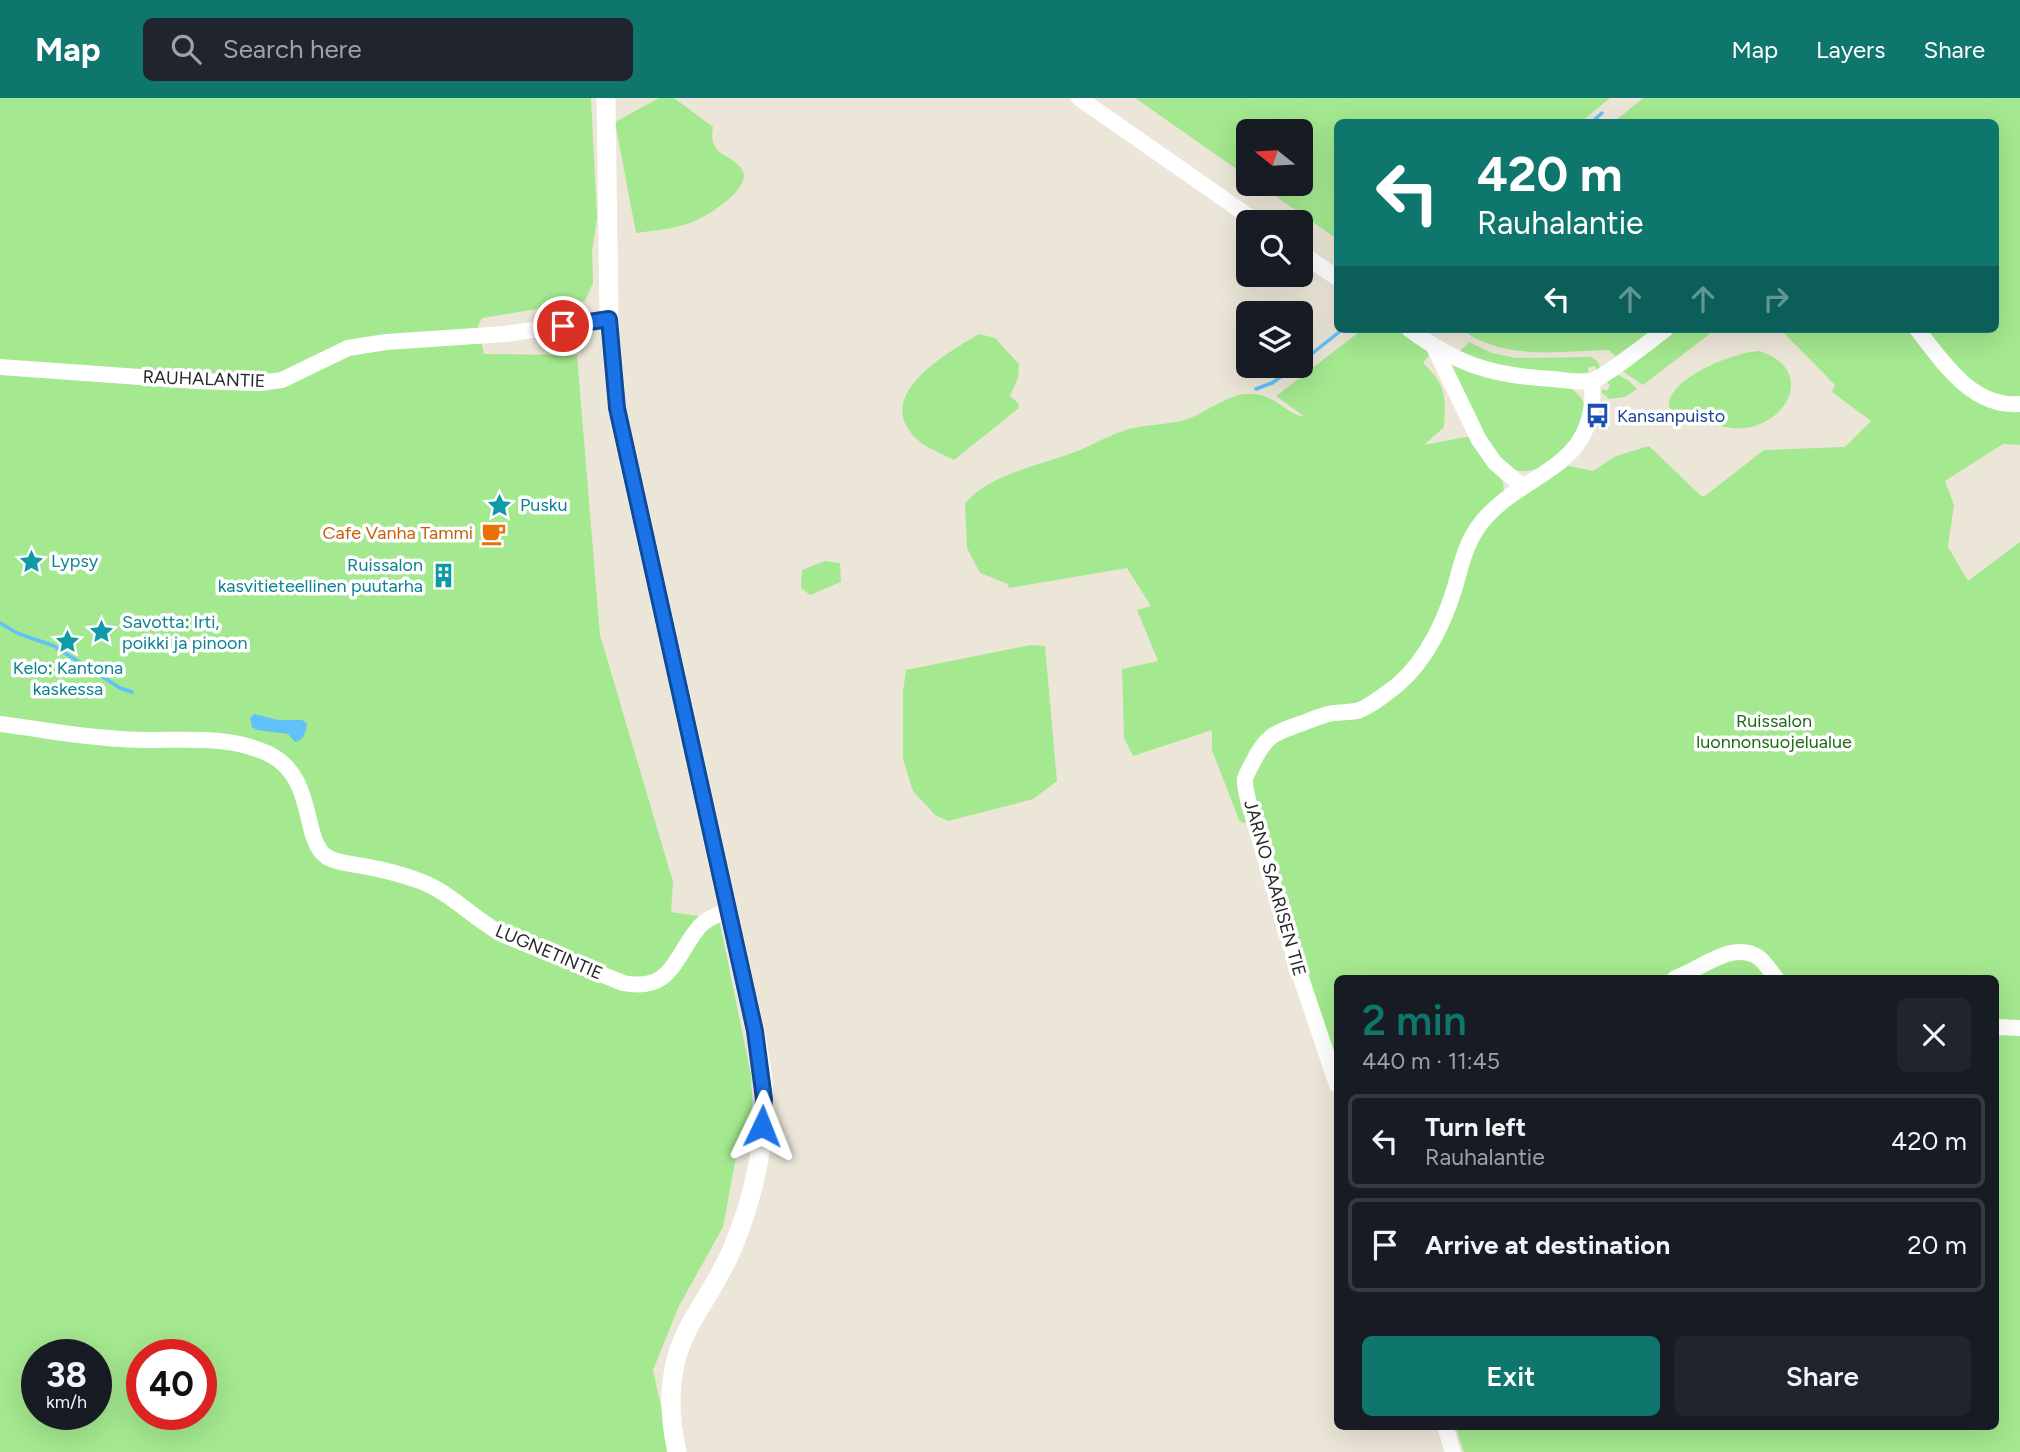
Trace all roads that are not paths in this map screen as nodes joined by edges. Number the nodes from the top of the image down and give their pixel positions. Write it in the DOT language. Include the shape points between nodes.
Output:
graph roads {
  1 [pos="606,98"];
  2 [pos="1079,98"];
  3 [pos="1240,210"];
  4 [pos="1313,261"];
  5 [pos="1334,276"];
  6 [pos="609,319"];
  7 [pos="1415,333"];
  8 [pos="1660,333"];
  9 [pos="1921,333"];
  10 [pos="1434,347"];
  11 [pos="0,367"];
  12 [pos="1592,381"];
  13 [pos="2020,404"];
  14 [pos="1522,486"];
  15 [pos="0,724"];
  16 [pos="728,911"];
  17 [pos="1683,975"];
  18 [pos="1773,975"];
  19 [pos="1999,1027"];
  20 [pos="2020,1028"];
  21 [pos="1334,1071"];
  22 [pos="1447,1430"];
  23 [pos="677,1452"];
  24 [pos="1452,1452"];
  1 -- 6 [label="street"];
  2 -- 3 [label="street"];
  4 -- 5 [label="street"];
  6 -- 11 [label="street, RAUHALANTIE" via="348,348 282,380 259,383"];
  6 -- 16 [label="street" via="617,408"];
  7 -- 10 [label="street"];
  8 -- 12 [label="street"];
  9 -- 13 [label="street" via="1975,394"];
  10 -- 12 [label="street" via="1459,361 1496,372"];
  10 -- 14 [label="street" via="1479,440 1495,463"];
  12 -- 14 [label="street, JARNO SAARISEN TIE" via="1591,406 1581,438 1560,464"];
  14 -- 21 [label="street, JARNO SAARISEN TIE" via="1471,538 1446,614 1410,672 1359,710 1326,715 1276,732 1259,749 1245,779 1298,971"];
  15 -- 16 [label="street, LUGNETINTIE" via="122,740 210,739 265,753 279,760 300,788 315,840 326,856 420,881 444,892 504,935 623,983 649,984 664,977 699,927"];
  16 -- 23 [label="street" via="755,1031 764,1099 759,1160 734,1245 679,1351 671,1409"];
  17 -- 18 [label="street" via="1722,954 1736,952 1758,957"];
  19 -- 20 [label="street"];
  22 -- 24 [label="street"];
}
